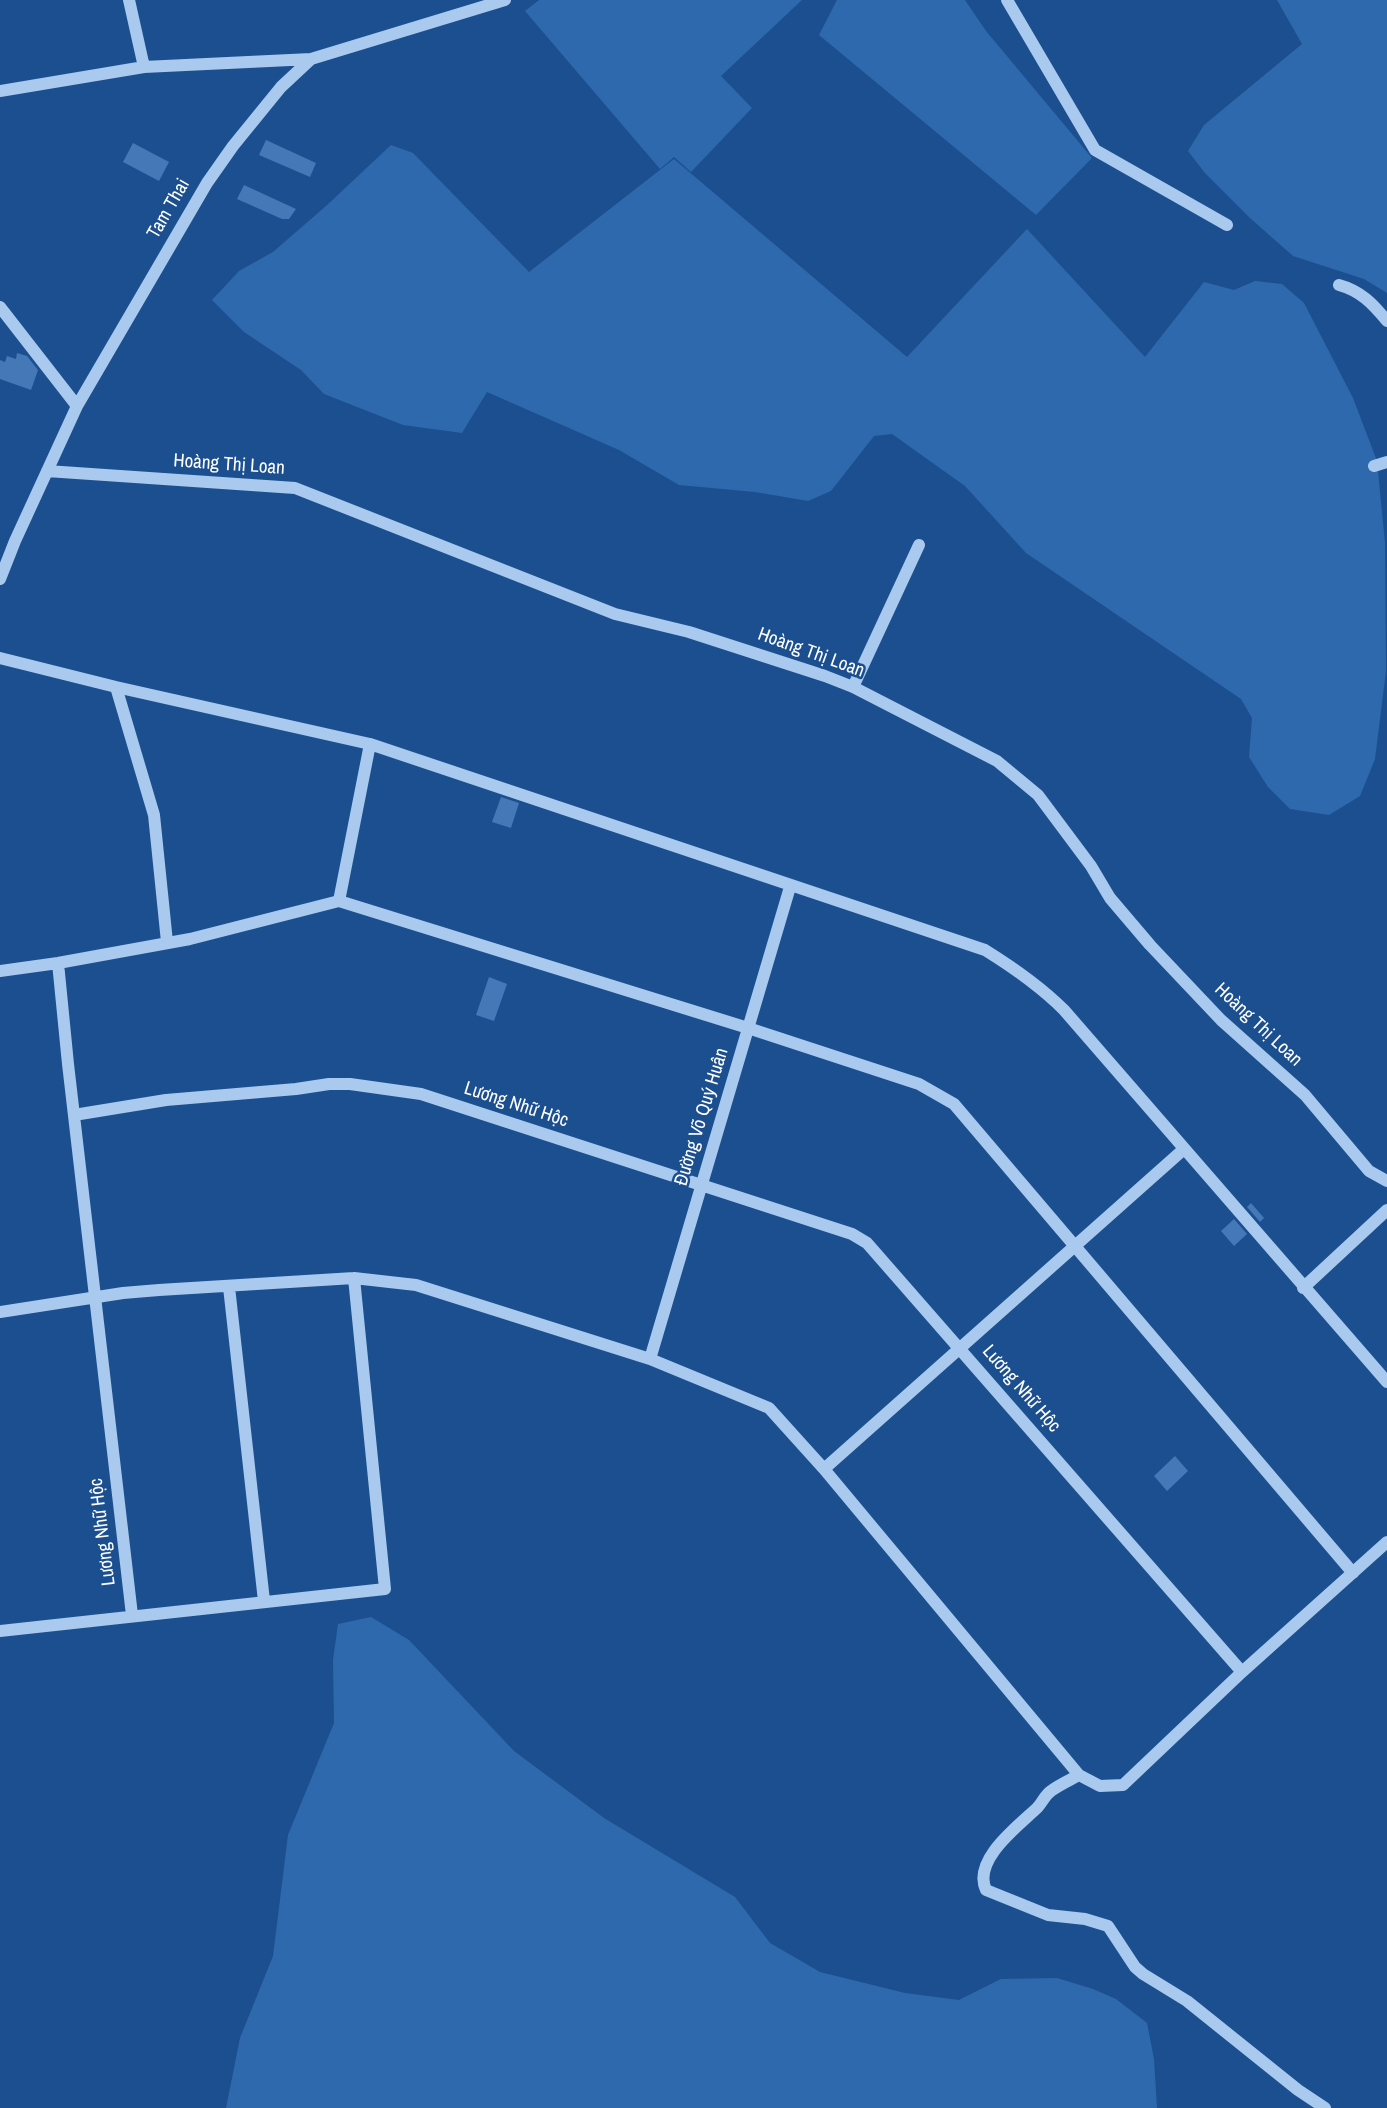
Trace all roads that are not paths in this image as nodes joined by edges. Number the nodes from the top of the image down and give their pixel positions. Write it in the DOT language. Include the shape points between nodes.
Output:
graph roads {
  1 [pos="129,0"];
  2 [pos="505,0"];
  3 [pos="1007,0"];
  4 [pos="311,59"];
  5 [pos="144,67"];
  6 [pos="0,91"];
  7 [pos="1227,225"];
  8 [pos="1339,285"];
  9 [pos="0,306"];
  10 [pos="1387,321"];
  11 [pos="77,405"];
  12 [pos="1387,462"];
  13 [pos="1374,467"];
  14 [pos="47,471"];
  15 [pos="919,545"];
  16 [pos="0,579"];
  17 [pos="0,658"];
  18 [pos="853,687"];
  19 [pos="116,688"];
  20 [pos="370,744"];
  21 [pos="790,887"];
  22 [pos="339,901"];
  23 [pos="167,942"];
  24 [pos="58,963"];
  25 [pos="0,971"];
  26 [pos="748,1028"];
  27 [pos="74,1115"];
  28 [pos="1184,1149"];
  29 [pos="1387,1181"];
  30 [pos="702,1185"];
  31 [pos="1387,1210"];
  32 [pos="1074,1246"];
  33 [pos="354,1278"];
  34 [pos="229,1287"];
  35 [pos="1303,1288"];
  36 [pos="96,1297"];
  37 [pos="0,1312"];
  38 [pos="960,1349"];
  39 [pos="650,1359"];
  40 [pos="1387,1382"];
  41 [pos="824,1469"];
  42 [pos="1387,1542"];
  43 [pos="1353,1573"];
  44 [pos="264,1601"];
  45 [pos="132,1615"];
  46 [pos="0,1631"];
  47 [pos="1242,1672"];
  48 [pos="1079,1776"];
  49 [pos="1325,2108"];
  1 -- 5 [label="street"];
  2 -- 4 [label="street, Tam Thai"];
  3 -- 7 [label="street" via="1095,150"];
  4 -- 5 [label="street"];
  4 -- 11 [label="street, Tam Thai" via="281,88 207,183"];
  5 -- 6 [label="street"];
  8 -- 10 [label="street" via="1354,289"];
  9 -- 11 [label="street"];
  11 -- 14 [label="street, Tam Thai"];
  12 -- 13 [label="street"];
  14 -- 16 [label="street, Tam Thai"];
  14 -- 18 [label="street, Hoàng Thị Loan" via="295,488 615,614 690,632"];
  15 -- 18 [label="street"];
  17 -- 19 [label="street"];
  18 -- 29 [label="street, Hoàng Thị Loan" via="997,761 1038,795 1110,898 1150,945 1221,1020 1305,1096 1369,1171"];
  19 -- 20 [label="street"];
  19 -- 23 [label="street" via="154,815"];
  20 -- 21 [label="street"];
  20 -- 22 [label="street"];
  21 -- 26 [label="street, Đường Võ Quý Huân"];
  21 -- 28 [label="street" via="985,950 1016,969 1064,1010"];
  22 -- 23 [label="street"];
  22 -- 26 [label="street"];
  23 -- 24 [label="street"];
  24 -- 25 [label="street"];
  24 -- 27 [label="street"];
  26 -- 30 [label="street, Đường Võ Quý Huân"];
  26 -- 32 [label="street" via="919,1084 954,1104"];
  27 -- 30 [label="street, Lương Nhữ Hộc" via="166,1100 350,1084 421,1094"];
  27 -- 36 [label="street, Lương Nhữ Hộc"];
  28 -- 32 [label="street"];
  28 -- 35 [label="street"];
  30 -- 38 [label="street, Lương Nhữ Hộc" via="852,1234 867,1243"];
  30 -- 39 [label="street, Đường Võ Quý Huân"];
  31 -- 35 [label="street"];
  32 -- 38 [label="street"];
  32 -- 43 [label="street"];
  33 -- 34 [label="street"];
  33 -- 39 [label="street" via="416,1284"];
  33 -- 44 [label="street" via="385,1589"];
  34 -- 36 [label="street"];
  34 -- 44 [label="street"];
  35 -- 40 [label="street"];
  36 -- 37 [label="street"];
  36 -- 45 [label="street, Lương Nhữ Hộc"];
  38 -- 41 [label="street"];
  38 -- 47 [label="street, Lương Nhữ Hộc"];
  39 -- 41 [label="street" via="769,1408"];
  41 -- 48 [label="street"];
  42 -- 43 [label="street"];
  43 -- 47 [label="street"];
  44 -- 45 [label="street"];
  45 -- 46 [label="street"];
  47 -- 48 [label="street" via="1123,1785 1100,1786"];
  48 -- 49 [label="street" via="1050,1792 1006,1836 988,1861 982,1883 986,1890 1048,1915 1108,1926 1143,1974 1187,2001"];
}
